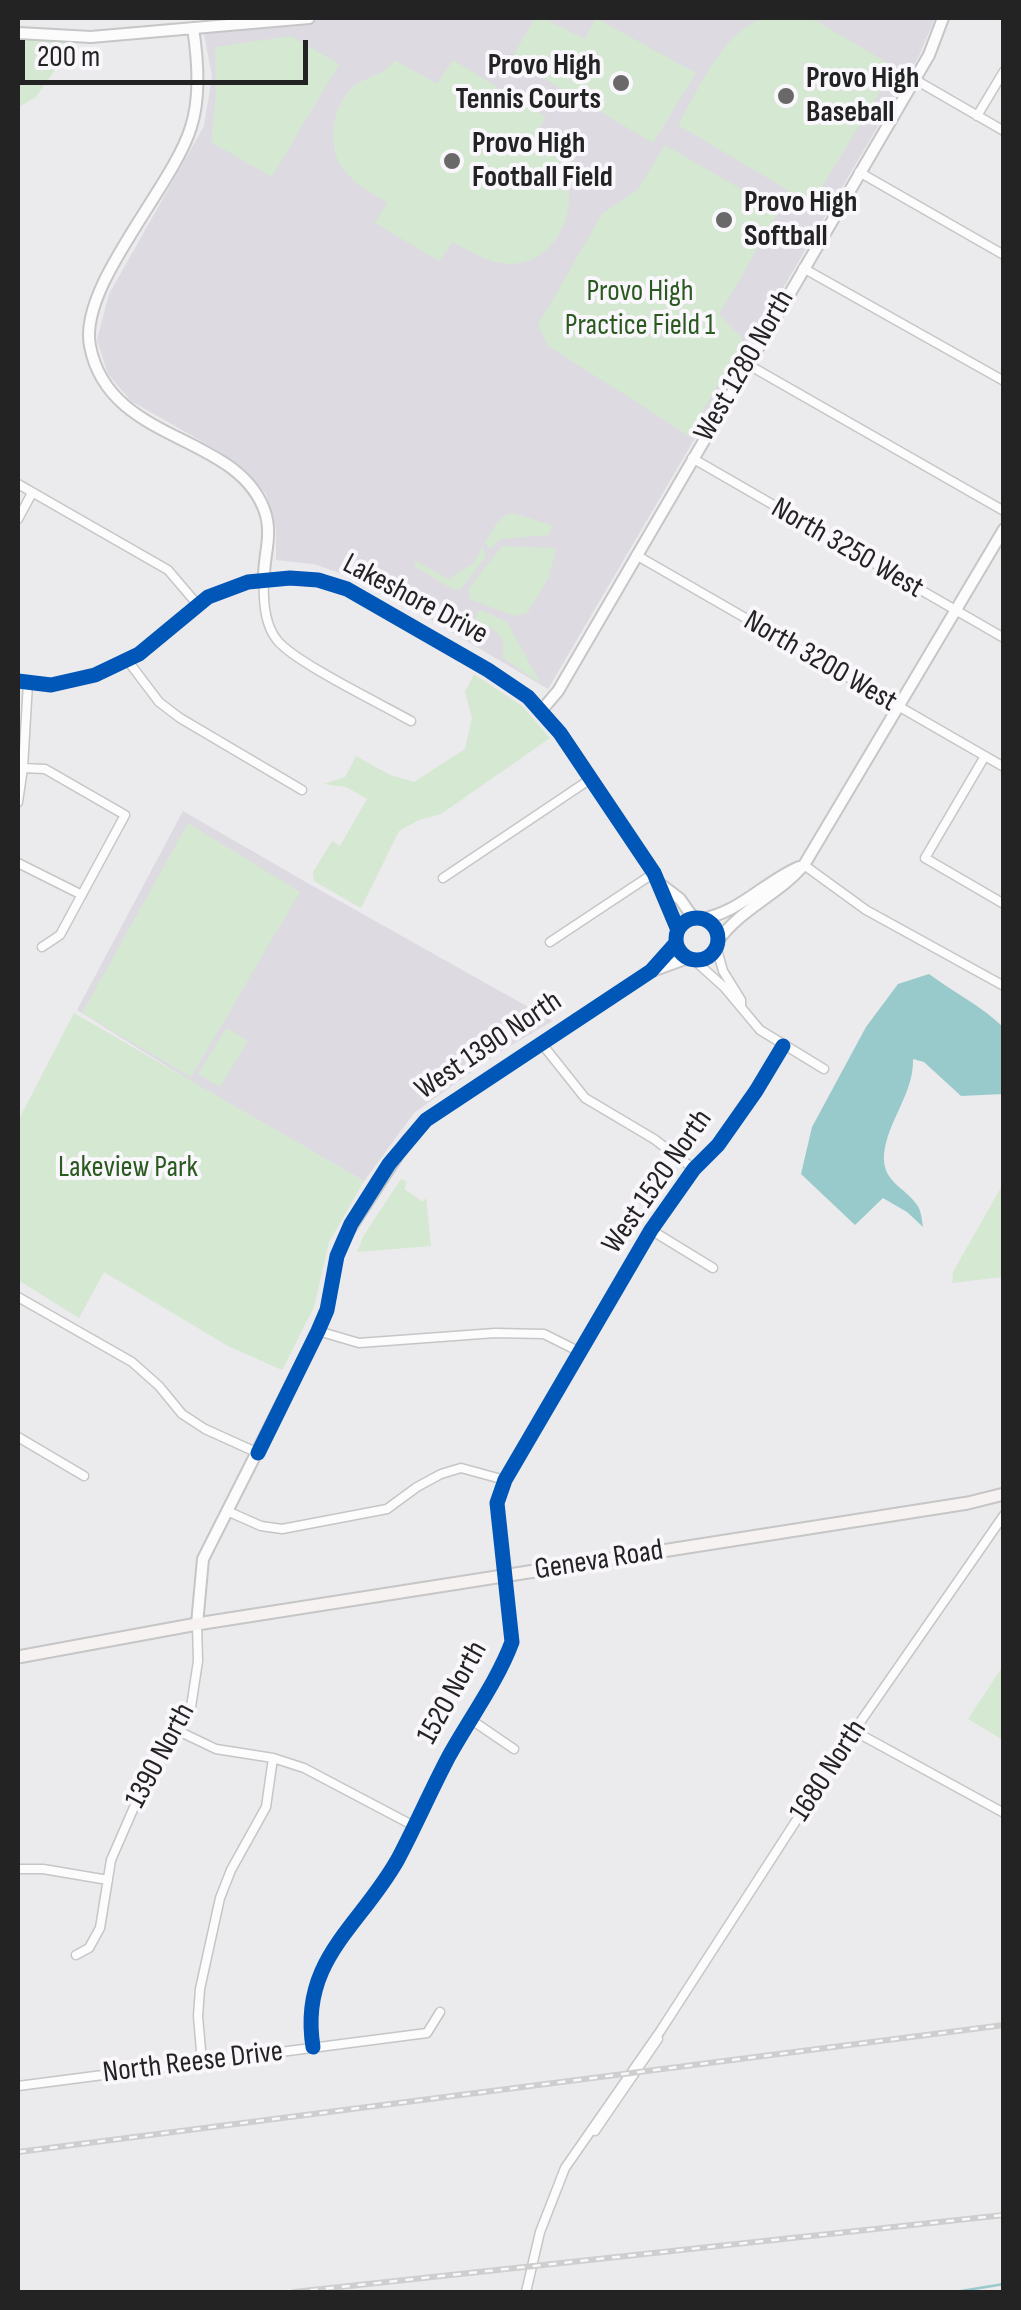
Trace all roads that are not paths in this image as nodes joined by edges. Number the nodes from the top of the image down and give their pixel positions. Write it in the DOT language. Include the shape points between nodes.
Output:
graph roads {
  1 [pos="309,18"];
  2 [pos="942,18"];
  3 [pos="192,28"];
  4 [pos="18,34"];
  5 [pos="1004,71"];
  6 [pos="914,79"];
  7 [pos="976,116"];
  8 [pos="1004,131"];
  9 [pos="858,172"];
  10 [pos="1004,255"];
  11 [pos="802,268"];
  12 [pos="747,364"];
  13 [pos="1004,381"];
  14 [pos="692,458"];
  15 [pos="18,484"];
  16 [pos="32,493"];
  17 [pos="1004,511"];
  18 [pos="18,519"];
  19 [pos="1004,529"];
  20 [pos="636,555"];
  21 [pos="264,580"];
  22 [pos="197,604"];
  23 [pos="956,611"];
  24 [pos="1004,638"];
  25 [pos="128,661"];
  26 [pos="23,682"];
  27 [pos="898,708"];
  28 [pos="541,711"];
  29 [pos="411,721"];
  30 [pos="984,756"];
  31 [pos="1004,767"];
  32 [pos="23,768"];
  33 [pos="590,780"];
  34 [pos="302,790"];
  35 [pos="18,802"];
  36 [pos="18,863"];
  37 [pos="804,865"];
  38 [pos="654,873"];
  39 [pos="443,878"];
  40 [pos="662,886"];
  41 [pos="82,894"];
  42 [pos="1004,904"];
  43 [pos="697,919"];
  44 [pos="678,930"];
  45 [pos="550,942"];
  46 [pos="676,943"];
  47 [pos="716,944"];
  48 [pos="42,947"];
  49 [pos="691,959"];
  50 [pos="651,971"];
  51 [pos="1004,986"];
  52 [pos="741,1006"];
  53 [pos="542,1044"];
  54 [pos="783,1046"];
  55 [pos="824,1069"];
  56 [pos="694,1169"];
  57 [pos="651,1230"];
  58 [pos="713,1268"];
  59 [pos="18,1297"];
  60 [pos="318,1331"];
  61 [pos="580,1352"];
  62 [pos="18,1437"];
  63 [pos="258,1454"];
  64 [pos="84,1476"];
  65 [pos="505,1480"];
  66 [pos="1004,1494"];
  67 [pos="227,1511"];
  68 [pos="1004,1515"];
  69 [pos="503,1576"];
  70 [pos="197,1624"];
  71 [pos="18,1656"];
  72 [pos="470,1719"];
  73 [pos="174,1729"];
  74 [pos="854,1731"];
  75 [pos="514,1749"];
  76 [pos="274,1758"];
  77 [pos="1004,1813"];
  78 [pos="414,1826"];
  79 [pos="18,1868"];
  80 [pos="108,1880"];
  81 [pos="76,1955"];
  82 [pos="440,2012"];
  83 [pos="313,2048"];
  84 [pos="202,2062"];
  85 [pos="18,2086"];
  86 [pos="526,2292"];
  1 -- 3 [label="street"];
  2 -- 6 [label="street, West 1280 North"];
  3 -- 4 [label="street" via="74,38"];
  3 -- 21 [label="street" via="192,125 103,284 88,339 96,372 128,410 230,468 252,488 270,533"];
  5 -- 7 [label="street"];
  6 -- 7 [label="street"];
  6 -- 9 [label="street, West 1280 North"];
  7 -- 8 [label="street"];
  9 -- 10 [label="street"];
  9 -- 11 [label="street, West 1280 North"];
  11 -- 12 [label="street, West 1280 North"];
  11 -- 13 [label="street"];
  12 -- 14 [label="street, West 1280 North"];
  12 -- 17 [label="street"];
  14 -- 20 [label="street, West 1280 North"];
  14 -- 23 [label="street, North 3250 West"];
  15 -- 16 [label="street"];
  16 -- 18 [label="street"];
  16 -- 22 [label="street" via="168,570"];
  19 -- 23 [label="street"];
  20 -- 27 [label="street, North 3200 West"];
  20 -- 28 [label="street, West 1280 North"];
  21 -- 22 [label="street, Lakeshore Drive"];
  21 -- 28 [label="street, Lakeshore Drive" via="318,580 348,589 508,682"];
  21 -- 29 [label="street" via="277,640"];
  22 -- 25 [label="street, Lakeshore Drive"];
  23 -- 24 [label="street, North 3250 West"];
  23 -- 27 [label="street"];
  25 -- 26 [label="street, Lakeshore Drive" via="72,682"];
  25 -- 34 [label="street" via="180,718"];
  26 -- 32 [label="street"];
  27 -- 30 [label="street, North 3200 West"];
  27 -- 37 [label="street"];
  28 -- 33 [label="street, Lakeshore Drive"];
  30 -- 31 [label="street, North 3200 West"];
  30 -- 42 [label="street" via="926,858"];
  32 -- 35 [label="street"];
  32 -- 41 [label="street" via="44,768 125,815"];
  33 -- 38 [label="street, Lakeshore Drive"];
  33 -- 39 [label="street"];
  36 -- 41 [label="street"];
  37 -- 43 [label="street" via="729,912"];
  37 -- 47 [label="street" via="734,920"];
  37 -- 51 [label="street" via="866,910"];
  38 -- 40 [label="street, Lakeshore Drive"];
  38 -- 45 [label="street"];
  40 -- 43 [label="street, Lakeshore Drive"];
  40 -- 44 [label="street, Lakeshore Drive"];
  41 -- 48 [label="street" via="60,935"];
  43 -- 44 [label="street"];
  43 -- 47 [label="street" via="712,926"];
  44 -- 46 [label="street"];
  46 -- 49 [label="street"];
  46 -- 50 [label="street, West 1390 North"];
  47 -- 49 [label="street" via="708,957"];
  47 -- 52 [label="street"];
  49 -- 50 [label="street, West 1390 North"];
  49 -- 52 [label="street"];
  50 -- 53 [label="street, West 1390 North"];
  52 -- 54 [label="street"];
  53 -- 56 [label="street" via="585,1098"];
  53 -- 60 [label="street, West 1390 North" via="426,1120 406,1141 344,1238"];
  54 -- 55 [label="street"];
  54 -- 56 [label="street, West 1520 North"];
  56 -- 57 [label="street, West 1520 North"];
  57 -- 58 [label="street"];
  57 -- 61 [label="street, West 1520 North"];
  59 -- 63 [label="street" via="132,1362 182,1414"];
  60 -- 61 [label="street" via="359,1343 544,1334"];
  60 -- 63 [label="street, 1390 North"];
  61 -- 65 [label="street, 1520 North"];
  62 -- 64 [label="street"];
  63 -- 67 [label="street, 1390 North"];
  65 -- 67 [label="street" via="461,1468 387,1509 282,1529"];
  65 -- 69 [label="street, 1520 North" via="497,1503"];
  66 -- 69 [label="main road, Geneva Road"];
  67 -- 70 [label="street, 1390 North" via="203,1559"];
  68 -- 74 [label="street, 1680 North"];
  69 -- 70 [label="main road, Geneva Road"];
  69 -- 72 [label="street, 1520 North" via="512,1642"];
  70 -- 71 [label="main road, Geneva Road"];
  70 -- 73 [label="street, 1390 North" via="191,1707"];
  72 -- 75 [label="street"];
  72 -- 78 [label="street, 1520 North"];
  73 -- 76 [label="street" via="216,1749"];
  73 -- 80 [label="street, 1390 North" via="133,1808"];
  74 -- 77 [label="street"];
  74 -- 86 [label="street, 1680 North" via="652,2050 562,2173"];
  76 -- 78 [label="street"];
  76 -- 84 [label="street" via="266,1807 220,1898 200,1990"];
  78 -- 83 [label="street, 1520 North" via="397,1861 324,1961 310,2008"];
  79 -- 80 [label="street"];
  80 -- 81 [label="street, 1390 North" via="100,1928 89,1948"];
  82 -- 83 [label="street, North Reese Drive" via="427,2033"];
  83 -- 84 [label="street, North Reese Drive"];
  84 -- 85 [label="street, North Reese Drive"];
}
